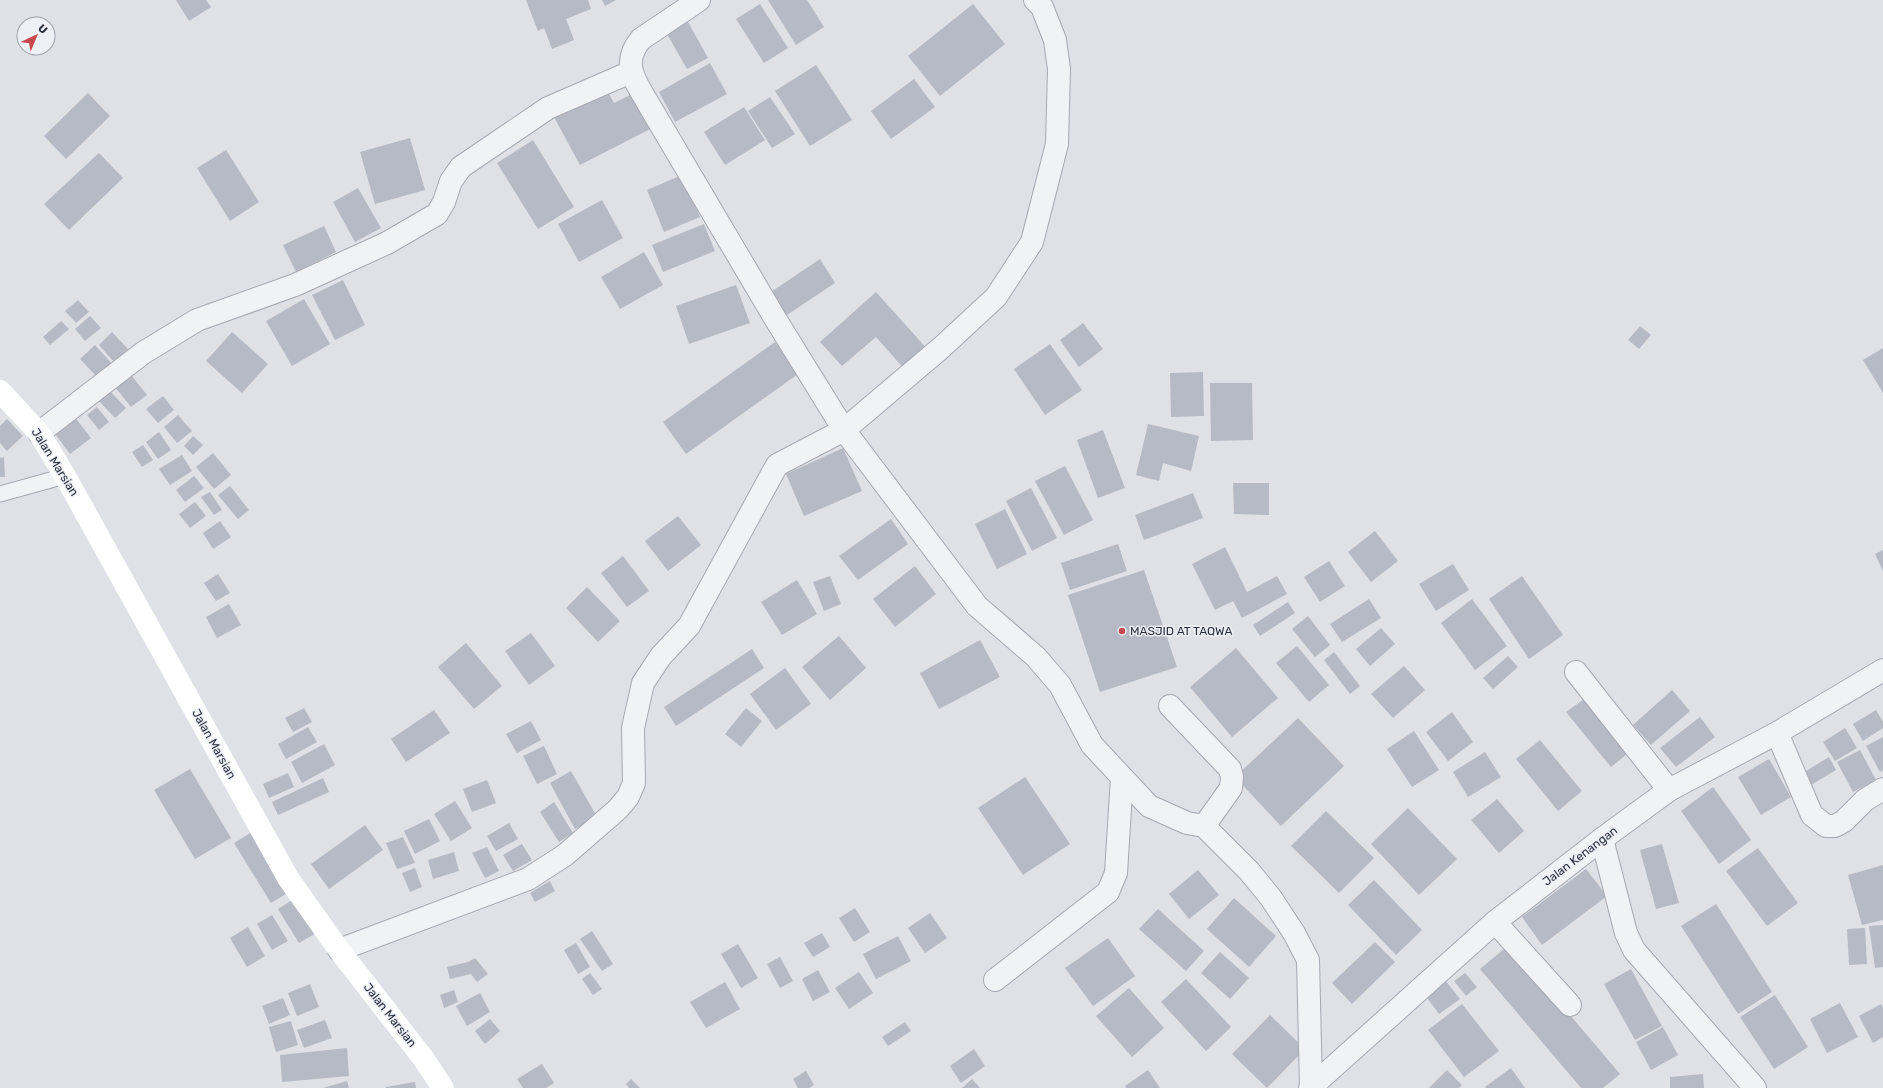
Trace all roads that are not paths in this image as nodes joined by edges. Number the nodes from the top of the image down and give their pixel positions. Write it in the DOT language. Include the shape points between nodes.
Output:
graph roads {
  1 [pos="699,0"];
  2 [pos="1035,0"];
  3 [pos="631,72"];
  4 [pos="0,391"];
  5 [pos="844,430"];
  6 [pos="39,433"];
  7 [pos="65,476"];
  8 [pos="0,494"];
  9 [pos="1883,670"];
  10 [pos="1576,672"];
  11 [pos="1170,706"];
  12 [pos="1777,733"];
  13 [pos="1122,777"];
  14 [pos="1883,789"];
  15 [pos="1669,790"];
  16 [pos="1204,826"];
  17 [pos="1602,839"];
  18 [pos="1495,922"];
  19 [pos="339,950"];
  20 [pos="995,980"];
  21 [pos="1570,1005"];
  22 [pos="1310,1087"];
  23 [pos="443,1088"];
  24 [pos="1755,1088"];
  1 -- 3 [label="street" via="641,39 634,48"];
  2 -- 5 [label="street" via="1042,7 1055,40 1059,70 1057,144 1032,242 996,297 942,347"];
  3 -- 5 [label="street" via="776,320"];
  3 -- 6 [label="street" via="548,108 462,168 451,181 437,214 387,243 295,285 197,320 143,354"];
  4 -- 6 [label="street, Jalan Marsian"];
  5 -- 13 [label="street" via="976,606 1036,657 1060,685 1092,745"];
  5 -- 19 [label="street" via="777,465 689,626 661,656 643,683 633,728 634,783 628,797 618,809 565,855 528,880"];
  6 -- 7 [label="street, Jalan Marsian"];
  7 -- 8 [label="lane"];
  7 -- 19 [label="street, Jalan Marsian" via="288,878"];
  9 -- 12 [label="street, Jalan Kenangan"];
  10 -- 15 [label="street"];
  11 -- 16 [label="street" via="1230,769 1231,788"];
  12 -- 14 [label="street" via="1812,816 1826,826 1835,826 1844,821 1866,800"];
  12 -- 15 [label="street, Jalan Kenangan"];
  13 -- 16 [label="street" via="1149,806 1187,823"];
  13 -- 20 [label="street" via="1116,873 1108,892"];
  15 -- 17 [label="street, Jalan Kenangan"];
  16 -- 22 [label="street" via="1249,871 1271,898 1308,960"];
  17 -- 18 [label="street, Jalan Kenangan"];
  17 -- 24 [label="street" via="1626,933 1634,950"];
  18 -- 21 [label="street"];
  18 -- 22 [label="street, Jalan Kenangan"];
  19 -- 23 [label="street, Jalan Marsian" via="423,1058"];
}
